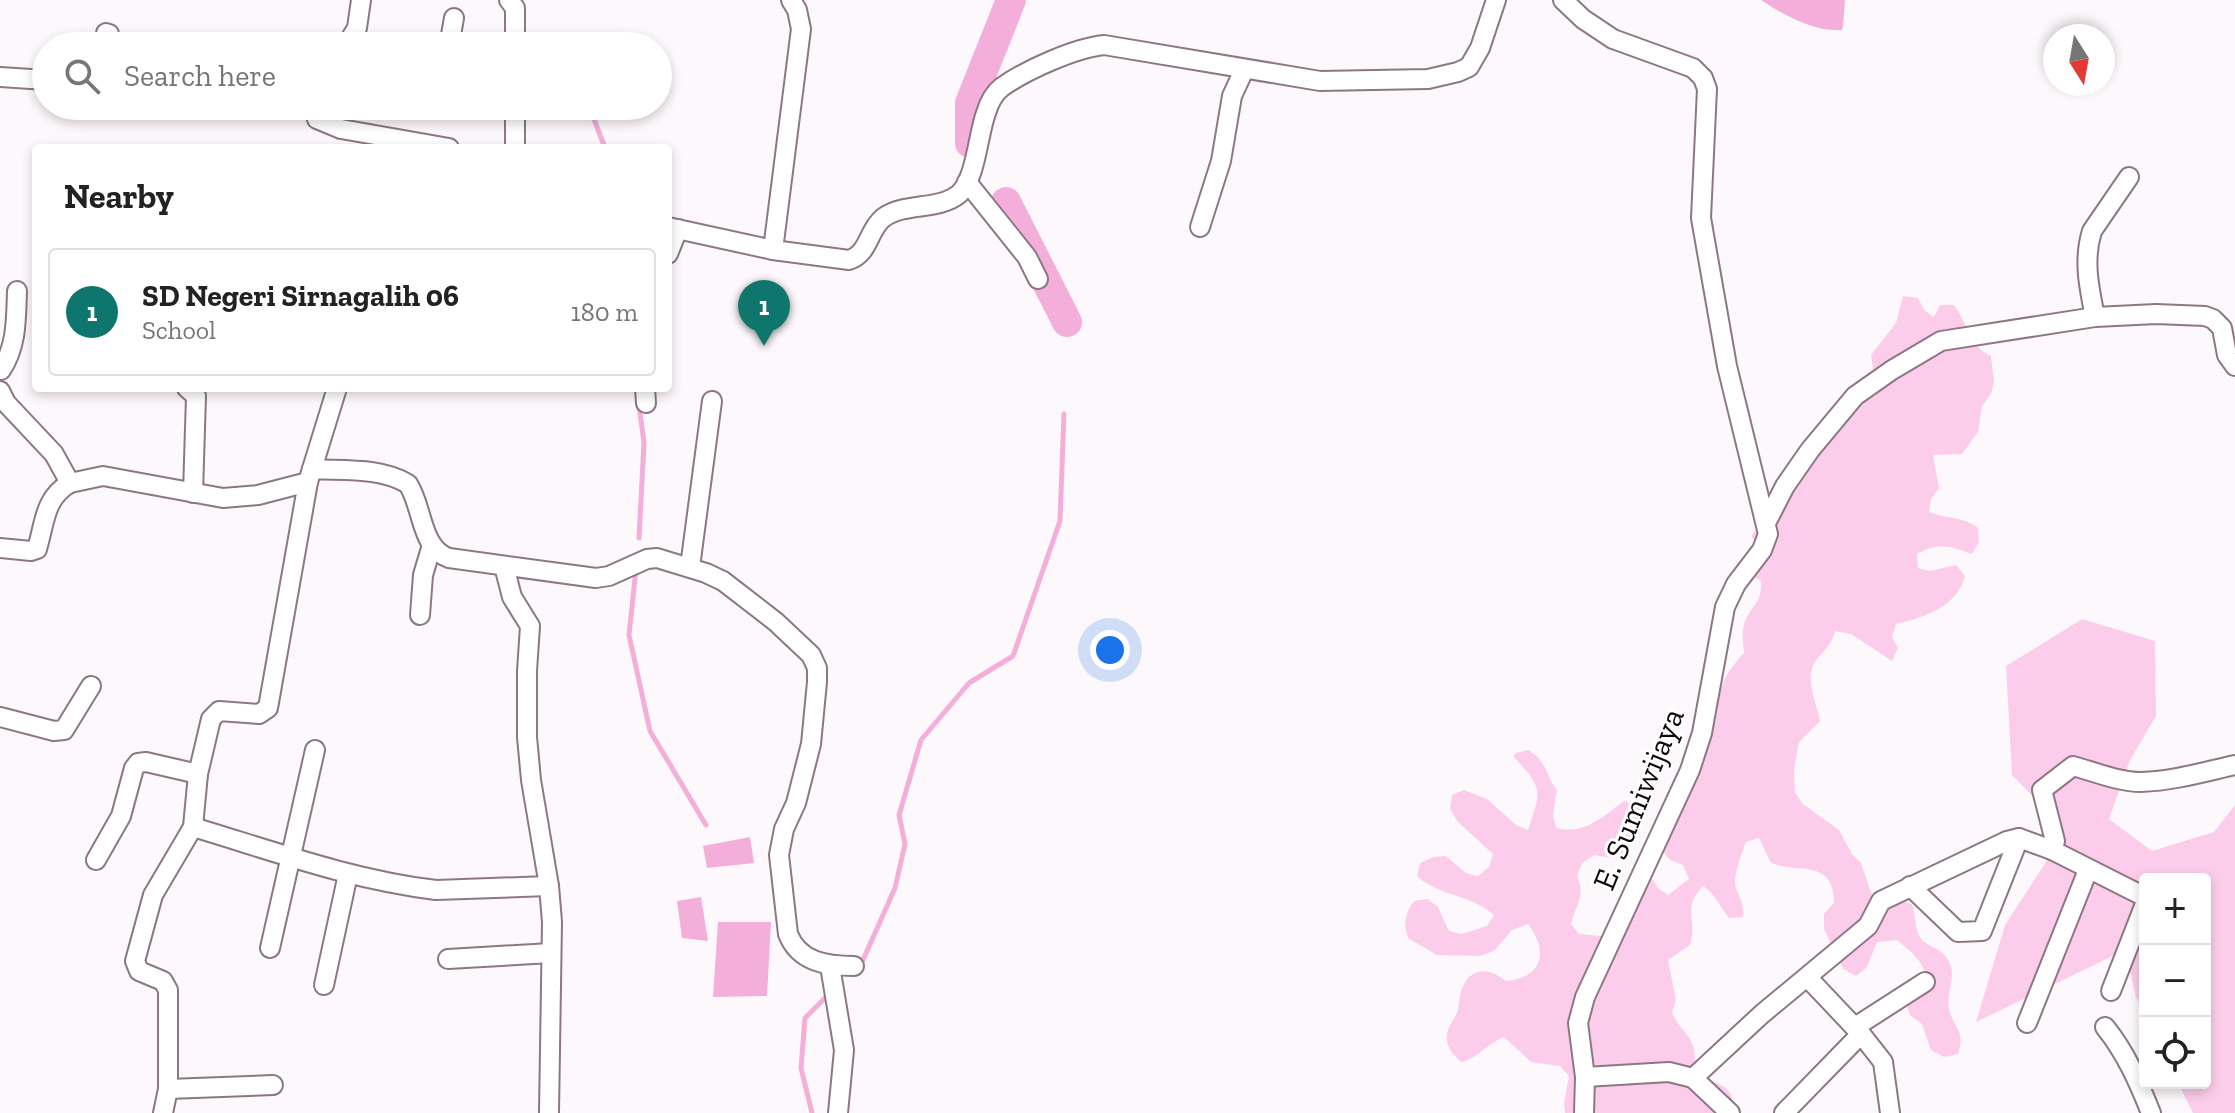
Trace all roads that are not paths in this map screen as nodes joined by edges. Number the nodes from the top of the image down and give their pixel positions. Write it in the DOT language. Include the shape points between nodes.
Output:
graph roads {
  1 [pos="361,0"];
  2 [pos="509,0"];
  3 [pos="791,0"];
  4 [pos="1496,0"];
  5 [pos="1563,0"];
  6 [pos="454,18"];
  7 [pos="355,32"];
  8 [pos="452,32"];
  9 [pos="515,32"];
  10 [pos="1244,70"];
  11 [pos="0,77"];
  12 [pos="32,79"];
  13 [pos="319,120"];
  14 [pos="515,120"];
  15 [pos="426,144"];
  16 [pos="515,144"];
  17 [pos="2129,177"];
  18 [pos="967,182"];
  19 [pos="1200,227"];
  20 [pos="673,228"];
  21 [pos="773,250"];
  22 [pos="1038,279"];
  23 [pos="17,291"];
  24 [pos="2095,317"];
  25 [pos="2235,366"];
  26 [pos="0,371"];
  27 [pos="0,391"];
  28 [pos="192,392"];
  29 [pos="336,392"];
  30 [pos="712,401"];
  31 [pos="310,476"];
  32 [pos="70,483"];
  33 [pos="193,493"];
  34 [pos="1767,521"];
  35 [pos="432,545"];
  36 [pos="0,548"];
  37 [pos="504,566"];
  38 [pos="690,567"];
  39 [pos="420,615"];
  40 [pos="91,686"];
  41 [pos="0,717"];
  42 [pos="315,750"];
  43 [pos="2235,765"];
  44 [pos="198,774"];
  45 [pos="193,827"];
  46 [pos="2019,838"];
  47 [pos="2052,850"];
  48 [pos="289,856"];
  49 [pos="96,860"];
  50 [pos="2088,870"];
  51 [pos="348,874"];
  52 [pos="549,886"];
  53 [pos="1910,886"];
  54 [pos="2139,894"];
  55 [pos="2139,919"];
  56 [pos="270,948"];
  57 [pos="551,953"];
  58 [pos="448,959"];
  59 [pos="854,966"];
  60 [pos="830,972"];
  61 [pos="1808,978"];
  62 [pos="1925,982"];
  63 [pos="324,985"];
  64 [pos="2111,991"];
  65 [pos="2027,1023"];
  66 [pos="2105,1027"];
  67 [pos="1858,1031"];
  68 [pos="1585,1077"];
  69 [pos="1693,1078"];
  70 [pos="273,1085"];
  71 [pos="168,1089"];
  72 [pos="163,1113"];
  73 [pos="549,1113"];
  74 [pos="838,1113"];
  75 [pos="1584,1113"];
  76 [pos="1730,1113"];
  77 [pos="1784,1113"];
  78 [pos="1890,1113"];
  79 [pos="2151,1113"];
  1 -- 7 [label="street"];
  2 -- 9 [label="street" via="515,8"];
  3 -- 21 [label="street" via="801,29"];
  4 -- 10 [label="street" via="1469,67 1444,76 1347,82"];
  5 -- 34 [label="street" via="1613,39 1693,68 1703,78 1707,97 1701,218 1727,366"];
  6 -- 8 [label="street"];
  10 -- 18 [label="street" via="1104,45 1069,52 1001,88 991,100"];
  10 -- 19 [label="street" via="1232,96 1221,161"];
  11 -- 12 [label="street"];
  13 -- 15 [label="street" via="341,129"];
  14 -- 16 [label="street"];
  17 -- 24 [label="street" via="2089,241 2087,275"];
  18 -- 21 [label="street" via="950,199 881,219 855,258 834,260"];
  18 -- 22 [label="street" via="1027,257"];
  20 -- 21 [label="street"];
  23 -- 26 [label="street" via="15,336"];
  24 -- 25 [label="street, E. Sumiwijaya" via="2213,319 2222,328 2227,355"];
  24 -- 34 [label="street, E. Sumiwijaya" via="1941,341 1926,349 1855,396 1810,450"];
  27 -- 32 [label="street" via="54,454"];
  28 -- 33 [label="street" via="196,396"];
  29 -- 31 [label="street"];
  30 -- 38 [label="street"];
  31 -- 33 [label="street" via="240,498"];
  31 -- 35 [label="street" via="361,471 402,480 411,489"];
  31 -- 44 [label="street" via="268,708 259,714 214,713"];
  32 -- 33 [label="street" via="103,476"];
  32 -- 36 [label="street" via="48,504 37,549"];
  34 -- 68 [label="street, E. Sumiwijaya" via="1762,550 1725,607 1690,770 1585,997 1578,1023"];
  35 -- 37 [label="street" via="449,558"];
  35 -- 39 [label="street"];
  37 -- 38 [label="street" via="596,578 647,559"];
  37 -- 52 [label="street" via="512,597 530,626 527,737"];
  38 -- 60 [label="street" via="723,581 776,622 811,655 817,668 811,744 779,855 788,934 809,959"];
  40 -- 41 [label="street" via="64,730"];
  42 -- 48 [label="street"];
  43 -- 47 [label="street" via="2140,782 2073,766 2042,790 2055,841"];
  44 -- 45 [label="street"];
  44 -- 49 [label="street" via="138,763 121,816"];
  45 -- 48 [label="street"];
  45 -- 71 [label="street" via="153,895 135,961 139,971 163,981 168,990"];
  46 -- 47 [label="street"];
  46 -- 53 [label="street"];
  46 -- 53 [label="street" via="1982,931 1958,932"];
  47 -- 50 [label="street"];
  48 -- 51 [label="street"];
  48 -- 56 [label="street"];
  50 -- 54 [label="street"];
  50 -- 65 [label="street"];
  51 -- 52 [label="street" via="436,890"];
  51 -- 63 [label="street"];
  52 -- 57 [label="street"];
  53 -- 61 [label="street" via="1881,901 1868,926"];
  55 -- 64 [label="street"];
  57 -- 58 [label="street"];
  57 -- 73 [label="street"];
  59 -- 60 [label="street"];
  60 -- 74 [label="street" via="844,1050"];
  61 -- 67 [label="street"];
  61 -- 69 [label="street"];
  62 -- 67 [label="street"];
  66 -- 79 [label="street"];
  67 -- 77 [label="street"];
  67 -- 78 [label="street" via="1883,1062"];
  68 -- 69 [label="street" via="1669,1072"];
  68 -- 75 [label="street, E. Sumiwijaya"];
  69 -- 76 [label="street"];
  70 -- 71 [label="street"];
  71 -- 72 [label="street"];
}
